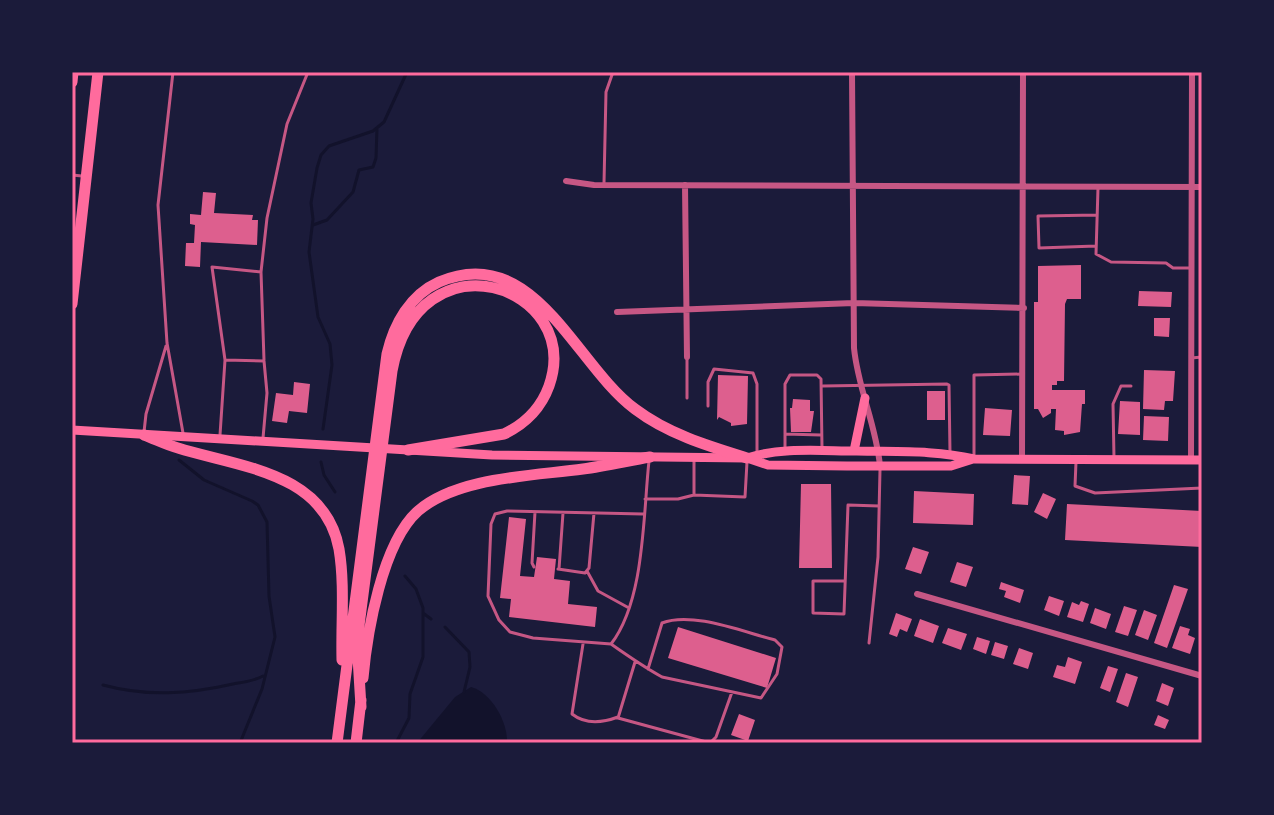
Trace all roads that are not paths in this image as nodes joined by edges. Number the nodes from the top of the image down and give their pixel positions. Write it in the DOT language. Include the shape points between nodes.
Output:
graph roads {
  1 [pos="73,72"];
  2 [pos="98,72"];
  3 [pos="173,72"];
  4 [pos="308,72"];
  5 [pos="613,72"];
  6 [pos="852,72"];
  7 [pos="859,72"];
  8 [pos="1023,72"];
  9 [pos="1192,72"];
  10 [pos="72,82"];
  11 [pos="72,175"];
  12 [pos="86,176"];
  13 [pos="566,181"];
  14 [pos="604,185"];
  15 [pos="685,185"];
  16 [pos="853,187"];
  17 [pos="1191,187"];
  18 [pos="1202,187"];
  19 [pos="1022,188"];
  20 [pos="1098,188"];
  21 [pos="1097,215"];
  22 [pos="1192,234"];
  23 [pos="1202,234"];
  24 [pos="1096,246"];
  25 [pos="1191,268"];
  26 [pos="261,272"];
  27 [pos="854,303"];
  28 [pos="72,304"];
  29 [pos="1024,308"];
  30 [pos="687,309"];
  31 [pos="617,312"];
  32 [pos="167,343"];
  33 [pos="687,357"];
  34 [pos="1202,357"];
  35 [pos="1191,358"];
  36 [pos="225,360"];
  37 [pos="264,361"];
  38 [pos="1023,374"];
  39 [pos="823,386"];
  40 [pos="861,386"];
  41 [pos="1131,386"];
  42 [pos="687,398"];
  43 [pos="865,398"];
  44 [pos="708,406"];
  45 [pos="382,416"];
  46 [pos="72,430"];
  47 [pos="785,434"];
  48 [pos="144,435"];
  49 [pos="822,436"];
  50 [pos="183,437"];
  51 [pos="220,439"];
  52 [pos="263,441"];
  53 [pos="408,450"];
  54 [pos="822,451"];
  55 [pos="854,451"];
  56 [pos="785,452"];
  57 [pos="879,452"];
  58 [pos="950,453"];
  59 [pos="752,456"];
  60 [pos="650,457"];
  61 [pos="694,458"];
  62 [pos="974,459"];
  63 [pos="1022,459"];
  64 [pos="1076,459"];
  65 [pos="1114,459"];
  66 [pos="1191,460"];
  67 [pos="1202,460"];
  68 [pos="880,466"];
  69 [pos="374,480"];
  70 [pos="1202,488"];
  71 [pos="694,495"];
  72 [pos="645,499"];
  73 [pos="879,506"];
  74 [pos="535,512"];
  75 [pos="563,513"];
  76 [pos="594,513"];
  77 [pos="643,514"];
  78 [pos="534,567"];
  79 [pos="587,571"];
  80 [pos="844,581"];
  81 [pos="917,594"];
  82 [pos="629,608"];
  83 [pos="583,642"];
  84 [pos="869,643"];
  85 [pos="611,644"];
  86 [pos="635,662"];
  87 [pos="648,669"];
  88 [pos="1202,676"];
  89 [pos="342,692"];
  90 [pos="732,692"];
  91 [pos="361,707"];
  92 [pos="618,717"];
  93 [pos="337,743"];
  94 [pos="356,743"];
  1 -- 10 [label="highway"];
  2 -- 12 [label="highway"];
  3 -- 32 [label="lane" via="158,205"];
  4 -- 26 [label="lane" via="287,124"];
  5 -- 14 [label="lane" via="606,92"];
  6 -- 7 [label="street"];
  6 -- 16 [label="street"];
  8 -- 19 [label="street"];
  9 -- 17 [label="street"];
  11 -- 12 [label="lane"];
  12 -- 28 [label="highway"];
  13 -- 14 [label="street"];
  14 -- 15 [label="street"];
  15 -- 16 [label="street"];
  15 -- 30 [label="street"];
  16 -- 19 [label="street"];
  16 -- 27 [label="street"];
  17 -- 18 [label="street"];
  17 -- 20 [label="street"];
  17 -- 22 [label="street"];
  19 -- 20 [label="street"];
  19 -- 29 [label="street"];
  20 -- 21 [label="lane"];
  21 -- 24 [label="lane"];
  21 -- 24 [label="lane" via="1038,216 1039,248"];
  22 -- 23 [label="lane"];
  22 -- 25 [label="street"];
  24 -- 25 [label="lane" via="1096,254 1111,262"];
  25 -- 35 [label="street"];
  26 -- 36 [label="lane" via="212,267"];
  26 -- 37 [label="lane"];
  27 -- 29 [label="street"];
  27 -- 30 [label="street"];
  27 -- 40 [label="street"];
  29 -- 38 [label="street"];
  30 -- 31 [label="street"];
  30 -- 33 [label="street"];
  32 -- 48 [label="lane"];
  32 -- 50 [label="lane"];
  33 -- 42 [label="lane"];
  34 -- 35 [label="lane"];
  35 -- 66 [label="street"];
  36 -- 37 [label="lane"];
  36 -- 51 [label="lane"];
  37 -- 52 [label="lane"];
  38 -- 62 [label="lane" via="974,375"];
  38 -- 63 [label="street"];
  39 -- 40 [label="lane"];
  39 -- 47 [label="lane" via="817,375 786,379"];
  39 -- 49 [label="lane"];
  40 -- 43 [label="street"];
  40 -- 58 [label="lane" via="949,385"];
  41 -- 65 [label="lane" via="1121,386 1113,404"];
  43 -- 55 [label="main road"];
  43 -- 57 [label="street"];
  44 -- 59 [label="lane" via="714,369 753,373 757,384"];
  45 -- 53 [label="highway" via="402,337 413,316 439,294 469,285 498,288 526,303 542,322 551,344 551,380 526,421 491,438"];
  45 -- 59 [label="highway" via="389,344 405,311 442,281 481,275 506,280 535,298 613,390 644,416 696,442"];
  45 -- 69 [label="highway"];
  46 -- 48 [label="main road"];
  47 -- 49 [label="lane"];
  47 -- 56 [label="lane"];
  48 -- 50 [label="main road"];
  48 -- 89 [label="highway" via="277,476 307,493 323,510 341,562"];
  49 -- 54 [label="lane"];
  50 -- 51 [label="main road"];
  51 -- 52 [label="main road"];
  52 -- 53 [label="main road"];
  53 -- 60 [label="main road"];
  54 -- 55 [label="main road"];
  54 -- 56 [label="main road"];
  55 -- 57 [label="main road"];
  56 -- 59 [label="main road"];
  57 -- 58 [label="main road"];
  57 -- 68 [label="street"];
  58 -- 62 [label="main road"];
  59 -- 61 [label="main road"];
  59 -- 68 [label="main road" via="768,465"];
  59 -- 71 [label="lane" via="745,497"];
  60 -- 61 [label="main road"];
  60 -- 72 [label="lane"];
  60 -- 91 [label="highway" via="487,483 446,494 417,512 393,549 371,618"];
  61 -- 71 [label="lane"];
  62 -- 63 [label="main road"];
  62 -- 68 [label="main road" via="951,466"];
  63 -- 64 [label="main road"];
  64 -- 65 [label="main road"];
  64 -- 70 [label="lane" via="1075,486 1095,493"];
  65 -- 66 [label="main road"];
  66 -- 67 [label="main road"];
  68 -- 73 [label="lane"];
  69 -- 89 [label="highway"];
  69 -- 91 [label="highway" via="357,641"];
  71 -- 72 [label="lane"];
  72 -- 77 [label="lane"];
  73 -- 80 [label="lane" via="848,505"];
  73 -- 84 [label="lane"];
  74 -- 75 [label="lane"];
  74 -- 78 [label="lane"];
  74 -- 83 [label="lane" via="495,514 488,596 510,632"];
  75 -- 76 [label="lane"];
  75 -- 79 [label="lane" via="559,570"];
  76 -- 77 [label="lane"];
  76 -- 79 [label="lane"];
  77 -- 82 [label="lane"];
  79 -- 82 [label="lane" via="598,591"];
  80 -- 80 [label="lane" via="844,614 813,613 813,581"];
  81 -- 88 [label="street"];
  82 -- 85 [label="lane" via="623,630"];
  83 -- 85 [label="lane"];
  83 -- 92 [label="lane" via="572,714 600,723"];
  85 -- 86 [label="lane"];
  86 -- 87 [label="lane"];
  86 -- 92 [label="lane"];
  87 -- 90 [label="lane" via="662,677"];
  87 -- 90 [label="lane" via="662,623 676,618 775,640 782,647 777,674 761,698"];
  89 -- 93 [label="highway"];
  90 -- 92 [label="lane" via="710,743"];
  91 -- 94 [label="highway"];
}
